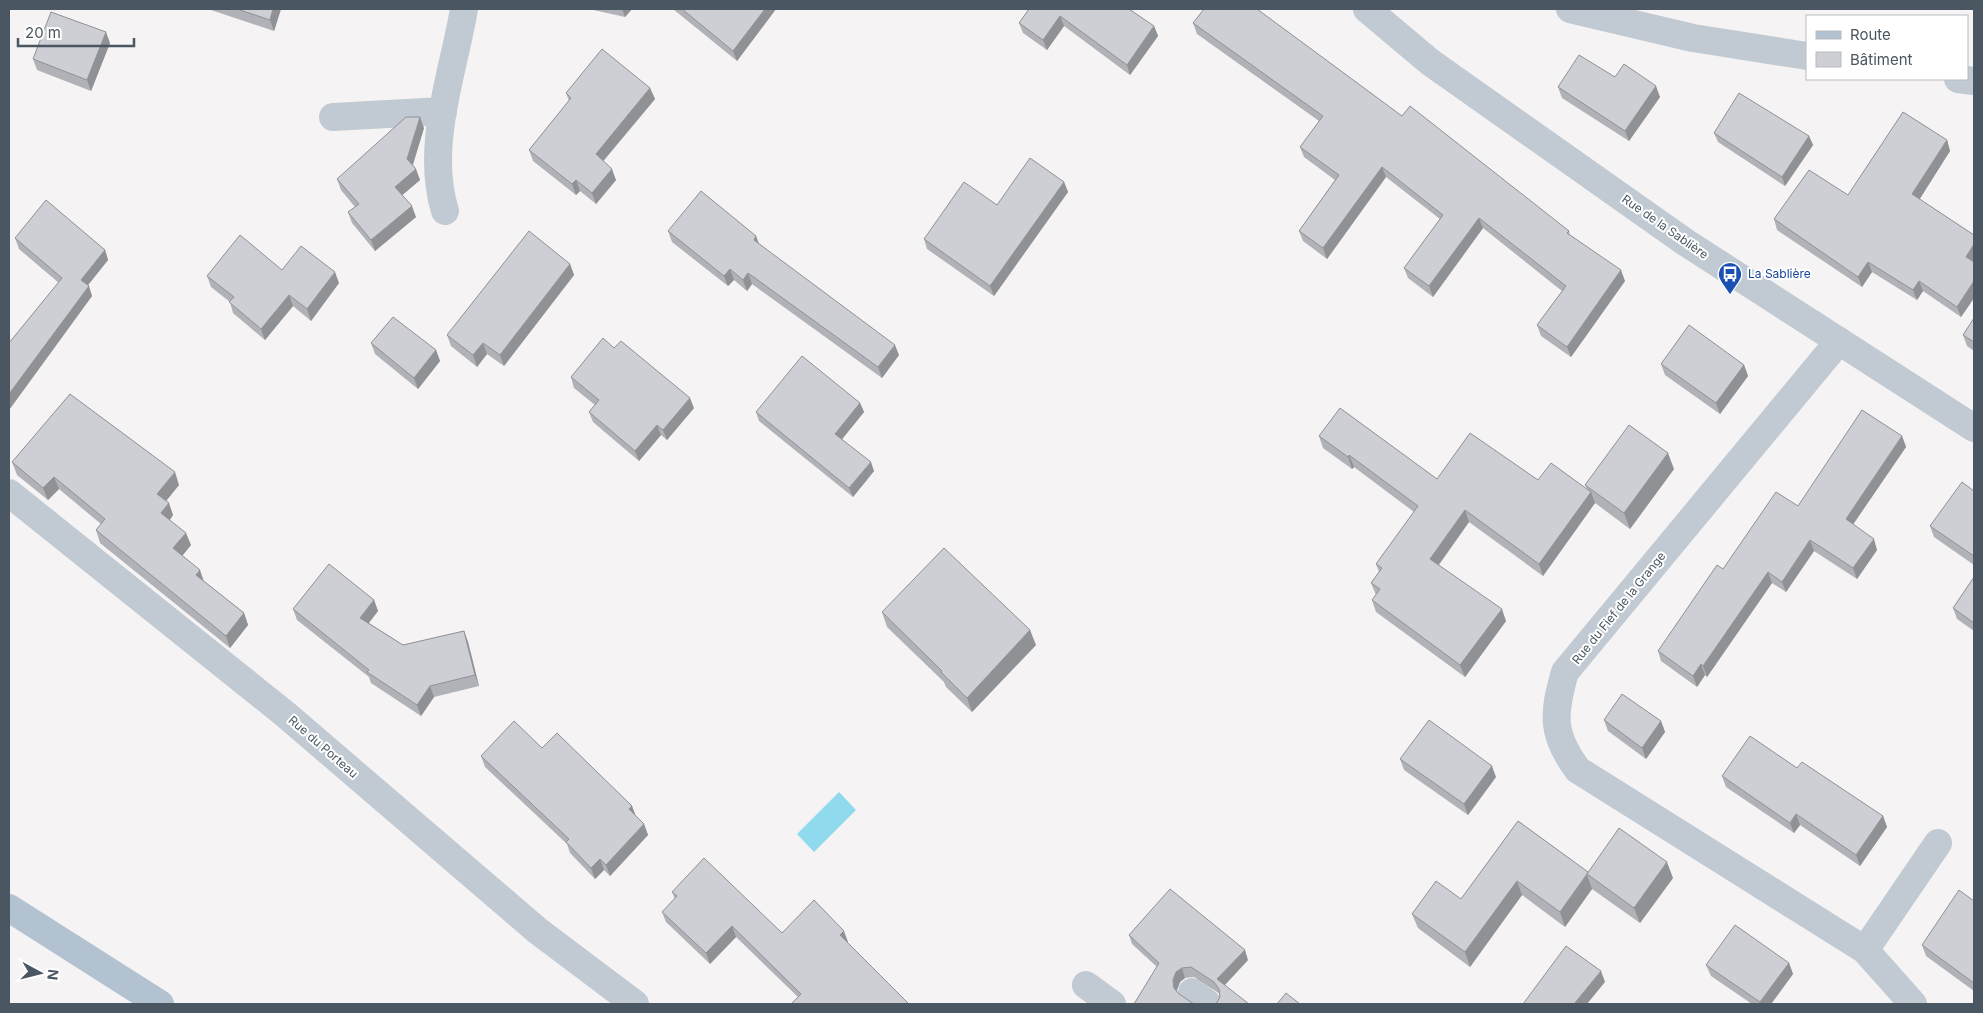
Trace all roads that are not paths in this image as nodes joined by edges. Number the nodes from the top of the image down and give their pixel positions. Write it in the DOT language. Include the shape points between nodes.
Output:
graph roads {
  1 [pos="464,9"];
  2 [pos="1367,9"];
  3 [pos="1570,9"];
  4 [pos="1806,56"];
  5 [pos="443,112"];
  6 [pos="333,117"];
  7 [pos="445,211"];
  8 [pos="1839,341"];
  9 [pos="1974,428"];
  10 [pos="9,493"];
  11 [pos="1938,842"];
  12 [pos="9,908"];
  13 [pos="1865,950"];
  14 [pos="1086,985"];
  15 [pos="160,1004"];
  16 [pos="635,1004"];
  17 [pos="1112,1004"];
  18 [pos="1913,1004"];
  1 -- 5 [label="street"];
  2 -- 8 [label="street, Rue de la Sablière" via="1430,62 1685,242"];
  3 -- 4 [label="street" via="1693,38"];
  5 -- 6 [label="street"];
  5 -- 7 [label="street" via="437,164 438,190"];
  8 -- 9 [label="street, Rue de la Sablière"];
  8 -- 13 [label="street, Rue du Fief de la Grange" via="1566,672 1557,714 1558,735 1578,770"];
  10 -- 16 [label="street, Rue du Porteau" via="285,714 538,931"];
  11 -- 13 [label="street"];
  12 -- 15 [label="main road"];
  13 -- 18 [label="street, Rue du Fief de la Grange"];
  14 -- 17 [label="street"];
}
